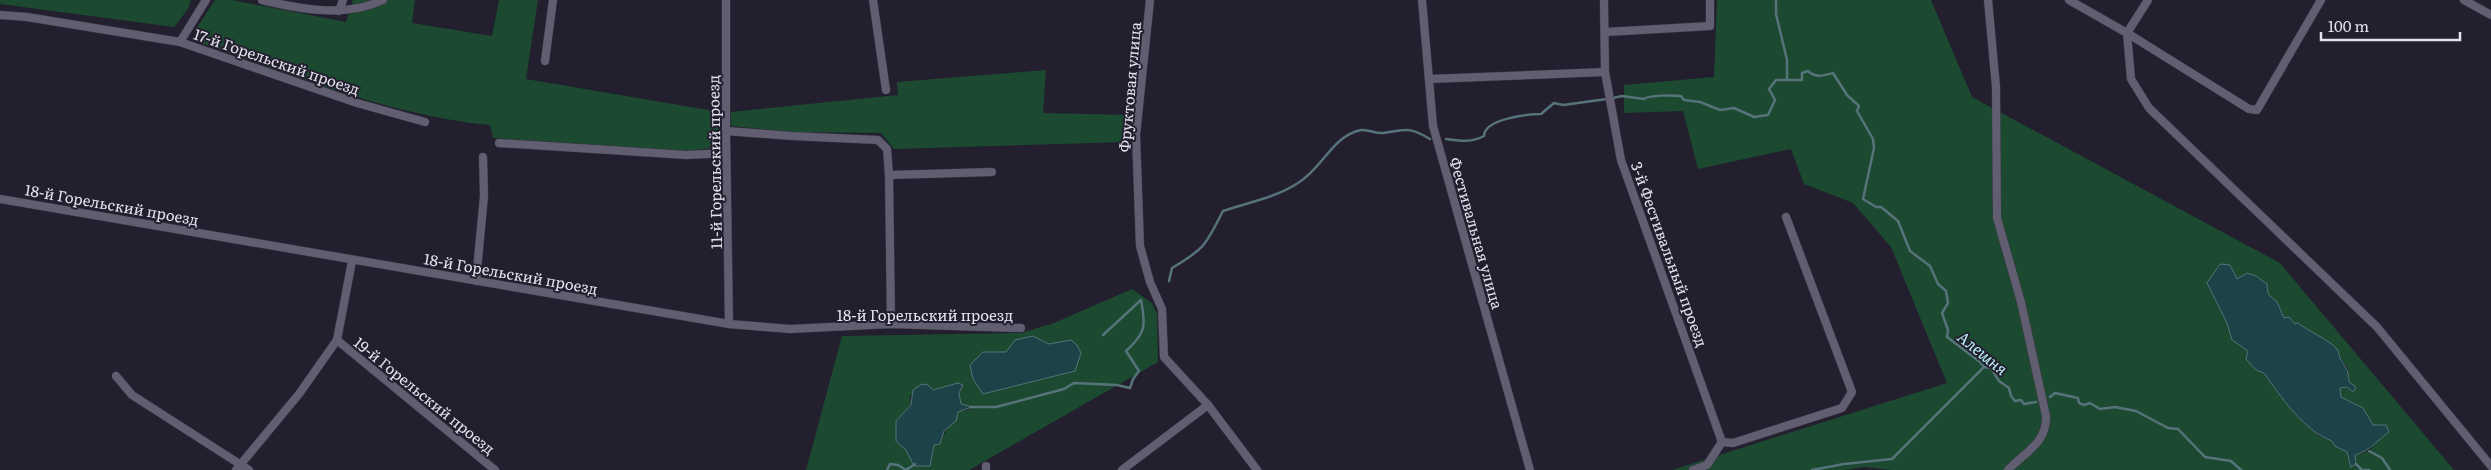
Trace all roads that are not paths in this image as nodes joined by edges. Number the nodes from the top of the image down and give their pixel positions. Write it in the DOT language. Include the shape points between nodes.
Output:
graph roads {
  1 [pos="206,0"];
  2 [pos="262,0"];
  3 [pos="343,0"];
  4 [pos="383,0"];
  5 [pos="554,0"];
  6 [pos="726,0"];
  7 [pos="873,0"];
  8 [pos="1150,0"];
  9 [pos="1422,0"];
  10 [pos="1604,0"];
  11 [pos="1710,0"];
  12 [pos="1988,0"];
  13 [pos="2069,0"];
  14 [pos="2148,0"];
  15 [pos="2321,0"];
  16 [pos="2464,0"];
  17 [pos="339,11"];
  18 [pos="0,15"];
  19 [pos="2491,15"];
  20 [pos="1606,32"];
  21 [pos="2127,33"];
  22 [pos="180,42"];
  23 [pos="545,61"];
  24 [pos="1605,72"];
  25 [pos="1429,79"];
  26 [pos="886,90"];
  27 [pos="425,122"];
  28 [pos="726,131"];
  29 [pos="499,144"];
  30 [pos="726,152"];
  31 [pos="483,157"];
  32 [pos="992,172"];
  33 [pos="889,175"];
  34 [pos="0,199"];
  35 [pos="1786,218"];
  36 [pos="352,261"];
  37 [pos="476,281"];
  38 [pos="729,324"];
  39 [pos="891,324"];
  40 [pos="1021,328"];
  41 [pos="337,340"];
  42 [pos="116,376"];
  43 [pos="1208,405"];
  44 [pos="1722,442"];
  45 [pos="2491,466"];
  46 [pos="239,467"];
  47 [pos="249,470"];
  48 [pos="495,470"];
  49 [pos="1122,470"];
  50 [pos="1257,470"];
  51 [pos="1530,470"];
  52 [pos="1693,470"];
  53 [pos="2008,470"];
  1 -- 22 [label="street"];
  2 -- 17 [label="street"];
  3 -- 17 [label="street"];
  4 -- 17 [label="street" via="368,7"];
  5 -- 23 [label="street"];
  6 -- 28 [label="street, 11-й Горельский проезд"];
  7 -- 26 [label="street"];
  8 -- 43 [label="street, Фруктовая улица" via="1136,135 1140,246 1162,310 1164,357"];
  9 -- 25 [label="street, Фестивальная улица"];
  10 -- 20 [label="street, 3-й Фестивальный проезд"];
  11 -- 20 [label="street" via="1710,26"];
  12 -- 53 [label="street" via="1996,87 1997,218 2022,302 2047,428 2040,441"];
  13 -- 21 [label="street"];
  14 -- 21 [label="street"];
  15 -- 21 [label="street" via="2257,110 2249,109"];
  16 -- 19 [label="street"];
  18 -- 22 [label="street, 17-й Горельский проезд"];
  20 -- 24 [label="street, 3-й Фестивальный проезд"];
  21 -- 45 [label="street" via="2130,79 2150,108 2377,327"];
  22 -- 27 [label="street, 17-й Горельский проезд" via="357,103"];
  24 -- 25 [label="street"];
  24 -- 44 [label="street, 3-й Фестивальный проезд" via="1621,160"];
  25 -- 51 [label="street, Фестивальная улица" via="1433,126"];
  28 -- 30 [label="street, 11-й Горельский проезд"];
  28 -- 33 [label="street" via="878,140 887,149"];
  29 -- 30 [label="street" via="687,155"];
  30 -- 38 [label="street, 11-й Горельский проезд"];
  31 -- 37 [label="street" via="484,196"];
  32 -- 33 [label="street"];
  33 -- 39 [label="street"];
  34 -- 36 [label="street, 18-й Горельский проезд"];
  35 -- 44 [label="street" via="1852,392 1842,408 1733,443"];
  36 -- 37 [label="street, 18-й Горельский проезд"];
  36 -- 41 [label="street"];
  37 -- 38 [label="street, 18-й Горельский проезд"];
  38 -- 39 [label="street, 18-й Горельский проезд" via="790,329"];
  39 -- 40 [label="street, 18-й Горельский проезд"];
  41 -- 46 [label="street"];
  41 -- 48 [label="street, 19-й Горельский проезд"];
  42 -- 46 [label="street" via="132,395"];
  43 -- 49 [label="street"];
  43 -- 50 [label="street, Фруктовая улица"];
  44 -- 52 [label="street" via="1706,465"];
  46 -- 47 [label="street"];
}
